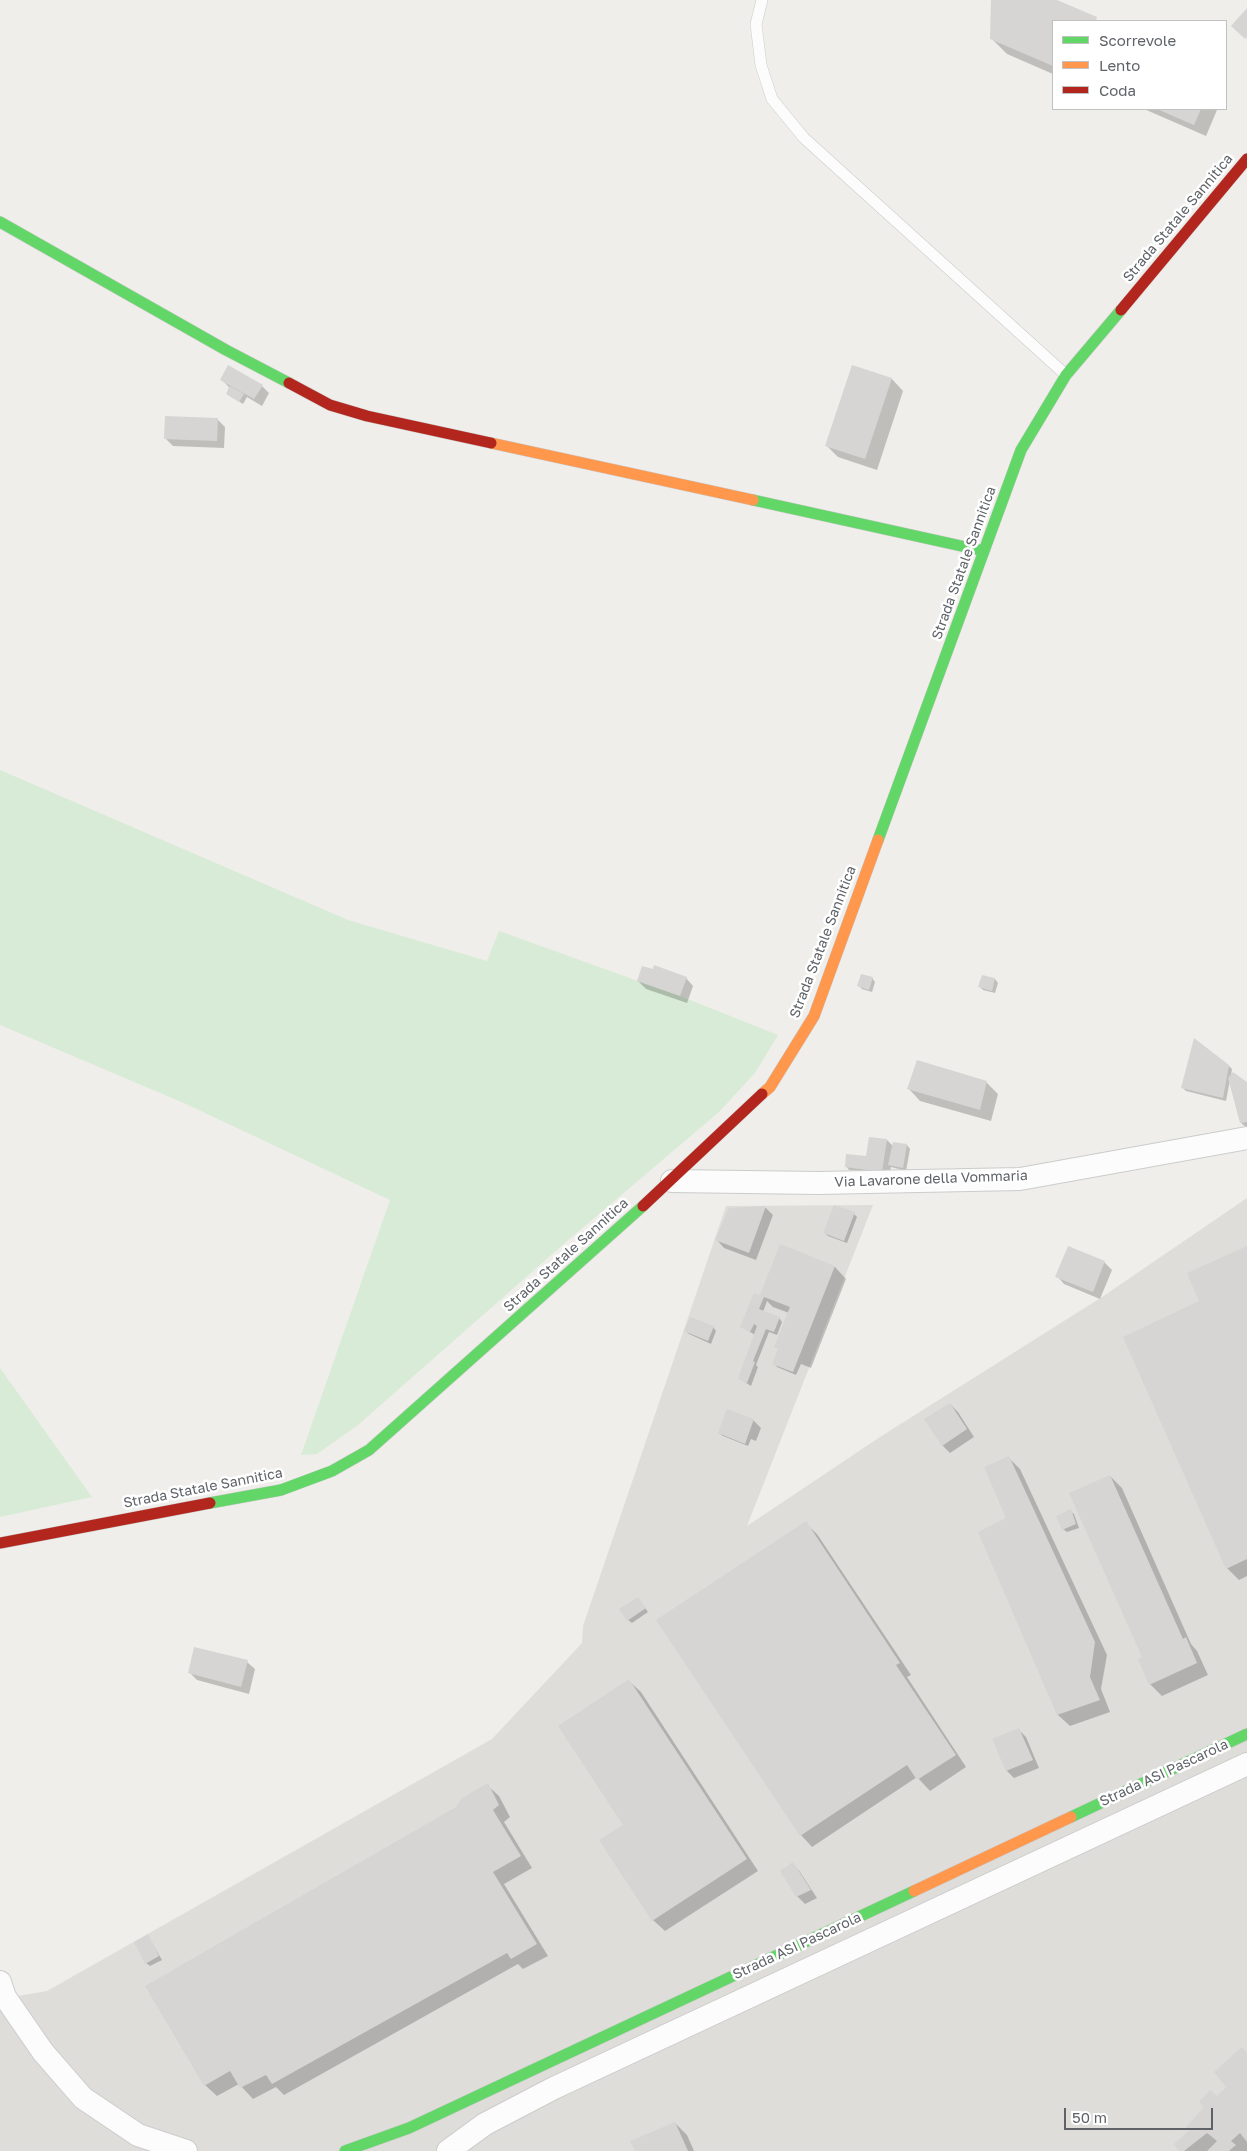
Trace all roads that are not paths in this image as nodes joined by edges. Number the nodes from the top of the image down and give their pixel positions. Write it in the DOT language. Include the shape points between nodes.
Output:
graph roads {
  1 [pos="762,0"];
  2 [pos="1247,159"];
  3 [pos="0,222"];
  4 [pos="1066,375"];
  5 [pos="984,551"];
  6 [pos="1247,1138"];
  7 [pos="672,1181"];
  8 [pos="0,1543"];
  9 [pos="1247,1734"];
  10 [pos="1247,1764"];
  11 [pos="0,1982"];
  12 [pos="186,2151"];
  13 [pos="345,2151"];
  14 [pos="448,2151"];
  1 -- 4 [label="lane" via="756,24 761,65 772,99 804,138"];
  2 -- 4 [label="street, Strada Statale Sannitica"];
  3 -- 5 [label="street" via="330,405 367,416"];
  4 -- 5 [label="street, Strada Statale Sannitica" via="1022,450"];
  5 -- 7 [label="street, Strada Statale Sannitica" via="814,1016 770,1087"];
  6 -- 7 [label="street, Via Lavarone della Vommaria" via="1020,1179 818,1183"];
  7 -- 8 [label="street, Strada Statale Sannitica" via="369,1450 332,1471 281,1490"];
  9 -- 13 [label="street, Strada ASI Pascarola" via="409,2128"];
  10 -- 14 [label="street, Strada ASI Pascarola" via="554,2088 485,2124"];
  11 -- 12 [label="street" via="5,1997 43,2052 83,2098 138,2135"];
}
